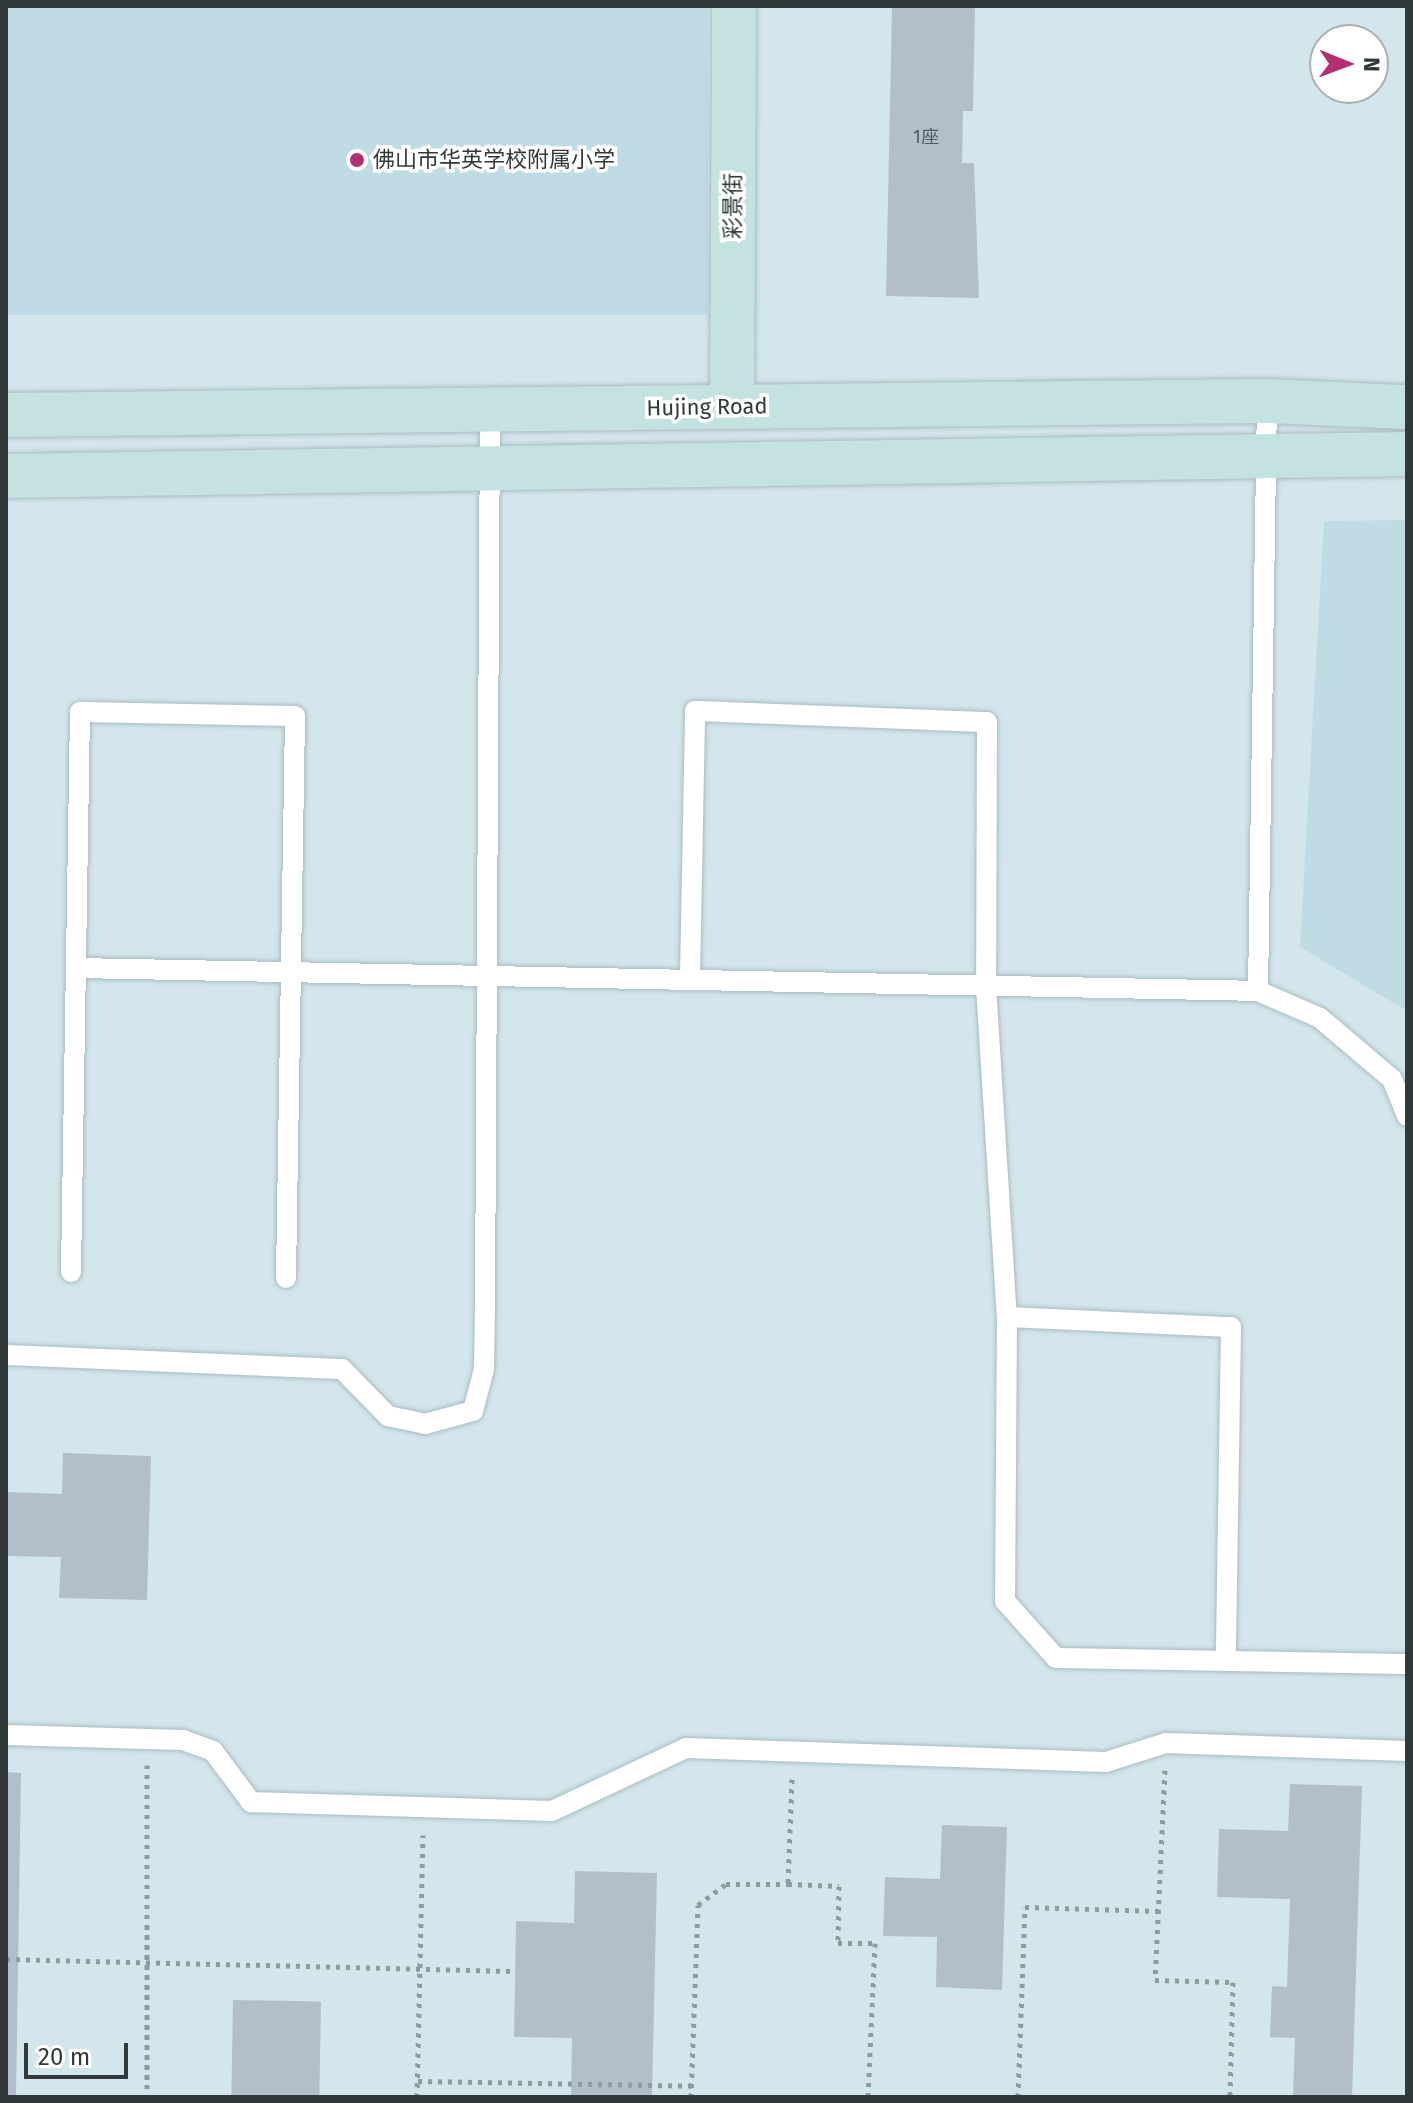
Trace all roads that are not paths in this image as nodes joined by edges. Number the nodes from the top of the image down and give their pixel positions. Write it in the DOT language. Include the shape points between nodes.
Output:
graph roads {
  1 [pos="734,6"];
  2 [pos="1267,401"];
  3 [pos="732,407"];
  4 [pos="1407,407"];
  5 [pos="490,409"];
  6 [pos="6,415"];
  7 [pos="1266,453"];
  8 [pos="1407,454"];
  9 [pos="491,465"];
  10 [pos="6,476"];
  11 [pos="76,968"];
  12 [pos="291,970"];
  13 [pos="490,975"];
  14 [pos="690,978"];
  15 [pos="986,986"];
  16 [pos="1258,991"];
  17 [pos="1407,1116"];
  18 [pos="71,1272"];
  19 [pos="286,1278"];
  20 [pos="1007,1317"];
  21 [pos="6,1355"];
  22 [pos="1226,1661"];
  23 [pos="1407,1664"];
  24 [pos="6,1735"];
  25 [pos="1407,1751"];
  1 -- 3 [label="main road, 彩景街"];
  2 -- 3 [label="main road, Hujing Road"];
  2 -- 4 [label="main road, Hujing Road"];
  2 -- 7 [label="lane"];
  3 -- 5 [label="main road, Hujing Road"];
  5 -- 6 [label="main road, Hujing Road"];
  5 -- 9 [label="lane"];
  7 -- 8 [label="main road"];
  7 -- 9 [label="main road"];
  7 -- 16 [label="lane"];
  9 -- 10 [label="main road"];
  9 -- 13 [label="lane"];
  11 -- 12 [label="lane"];
  11 -- 12 [label="lane" via="80,712 295,716"];
  11 -- 18 [label="lane"];
  12 -- 13 [label="lane"];
  12 -- 19 [label="lane"];
  13 -- 14 [label="lane"];
  13 -- 21 [label="lane" via="484,1369 473,1411 425,1424 388,1416 342,1369"];
  14 -- 15 [label="lane"];
  14 -- 15 [label="lane" via="695,711 987,722"];
  15 -- 16 [label="lane"];
  15 -- 20 [label="lane"];
  16 -- 17 [label="lane" via="1320,1018 1392,1079"];
  20 -- 22 [label="lane" via="1005,1601 1056,1658"];
  20 -- 22 [label="lane" via="1231,1327"];
  22 -- 23 [label="lane"];
  24 -- 25 [label="lane" via="147,1740 213,1751 251,1802 552,1811 686,1748 1106,1762 1166,1743"];
}
